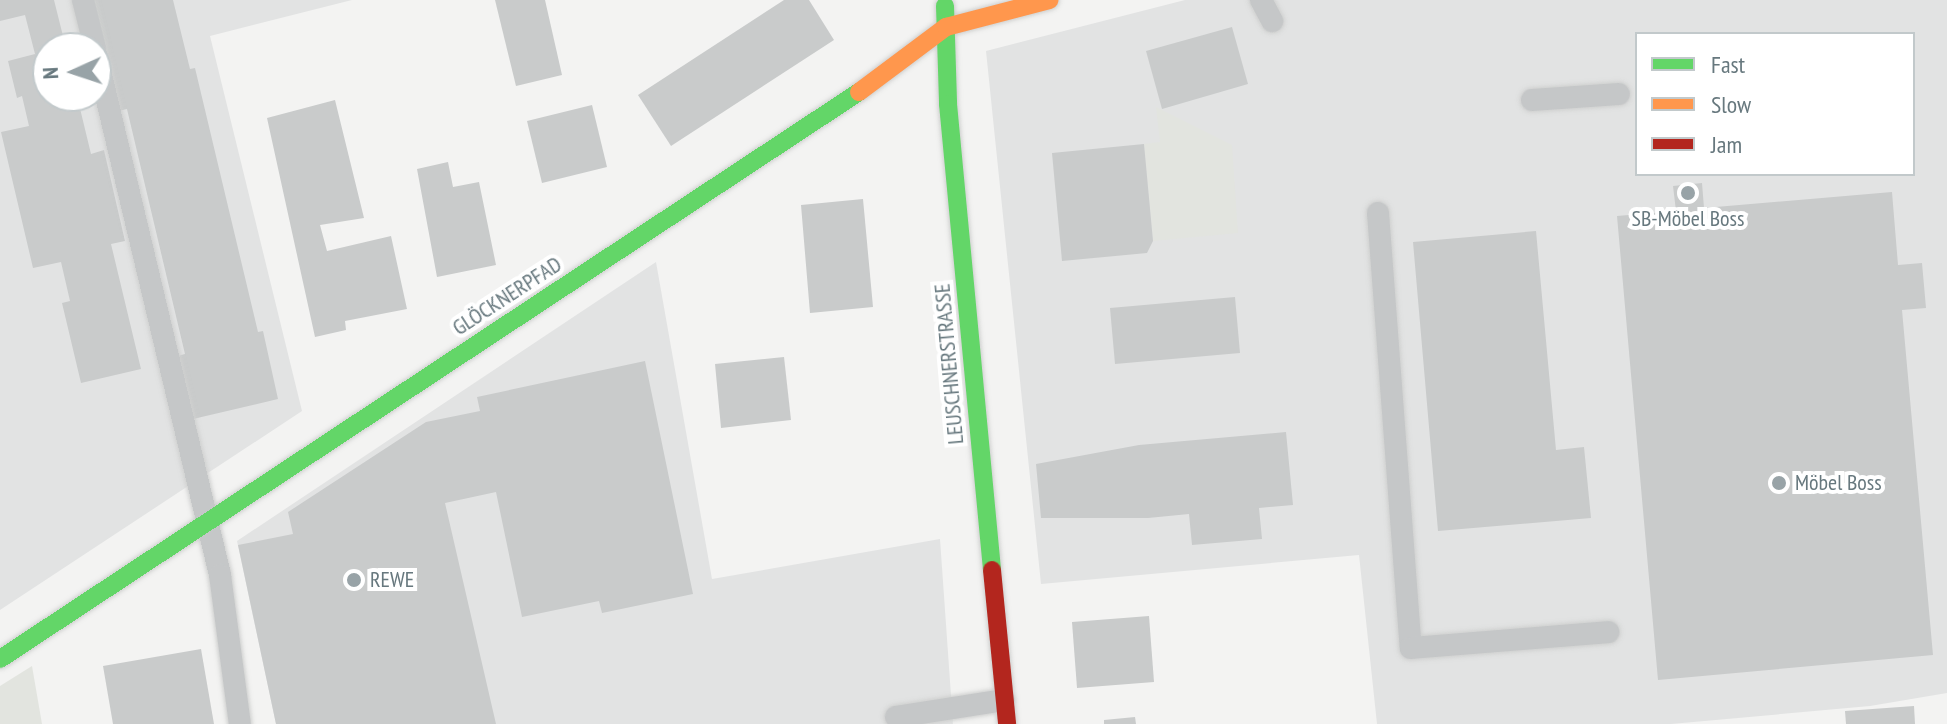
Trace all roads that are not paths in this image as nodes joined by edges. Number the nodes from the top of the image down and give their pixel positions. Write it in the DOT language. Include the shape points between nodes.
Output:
graph roads {
  1 [pos="83,0"];
  2 [pos="945,0"];
  3 [pos="1050,0"];
  4 [pos="1261,0"];
  5 [pos="1272,21"];
  6 [pos="946,27"];
  7 [pos="91,32"];
  8 [pos="1619,94"];
  9 [pos="1532,100"];
  10 [pos="110,112"];
  11 [pos="1378,213"];
  12 [pos="207,522"];
  13 [pos="1608,632"];
  14 [pos="0,659"];
  15 [pos="1004,700"];
  16 [pos="896,717"];
  17 [pos="240,724"];
  18 [pos="1007,724"];
  1 -- 7 [label="lane"];
  2 -- 6 [label="street, LEUSCHNERSTRASSE"];
  3 -- 6 [label="street, GLÖCKNERPFAD"];
  4 -- 5 [label="lane"];
  6 -- 12 [label="street, GLÖCKNERPFAD" via="885,75"];
  6 -- 15 [label="street, LEUSCHNERSTRASSE" via="948,104"];
  8 -- 9 [label="lane"];
  10 -- 12 [label="lane"];
  11 -- 13 [label="lane" via="1411,648"];
  12 -- 14 [label="street, GLÖCKNERPFAD"];
  12 -- 17 [label="lane" via="220,575"];
  15 -- 16 [label="lane"];
  15 -- 18 [label="street, LEUSCHNERSTRASSE"];
}
